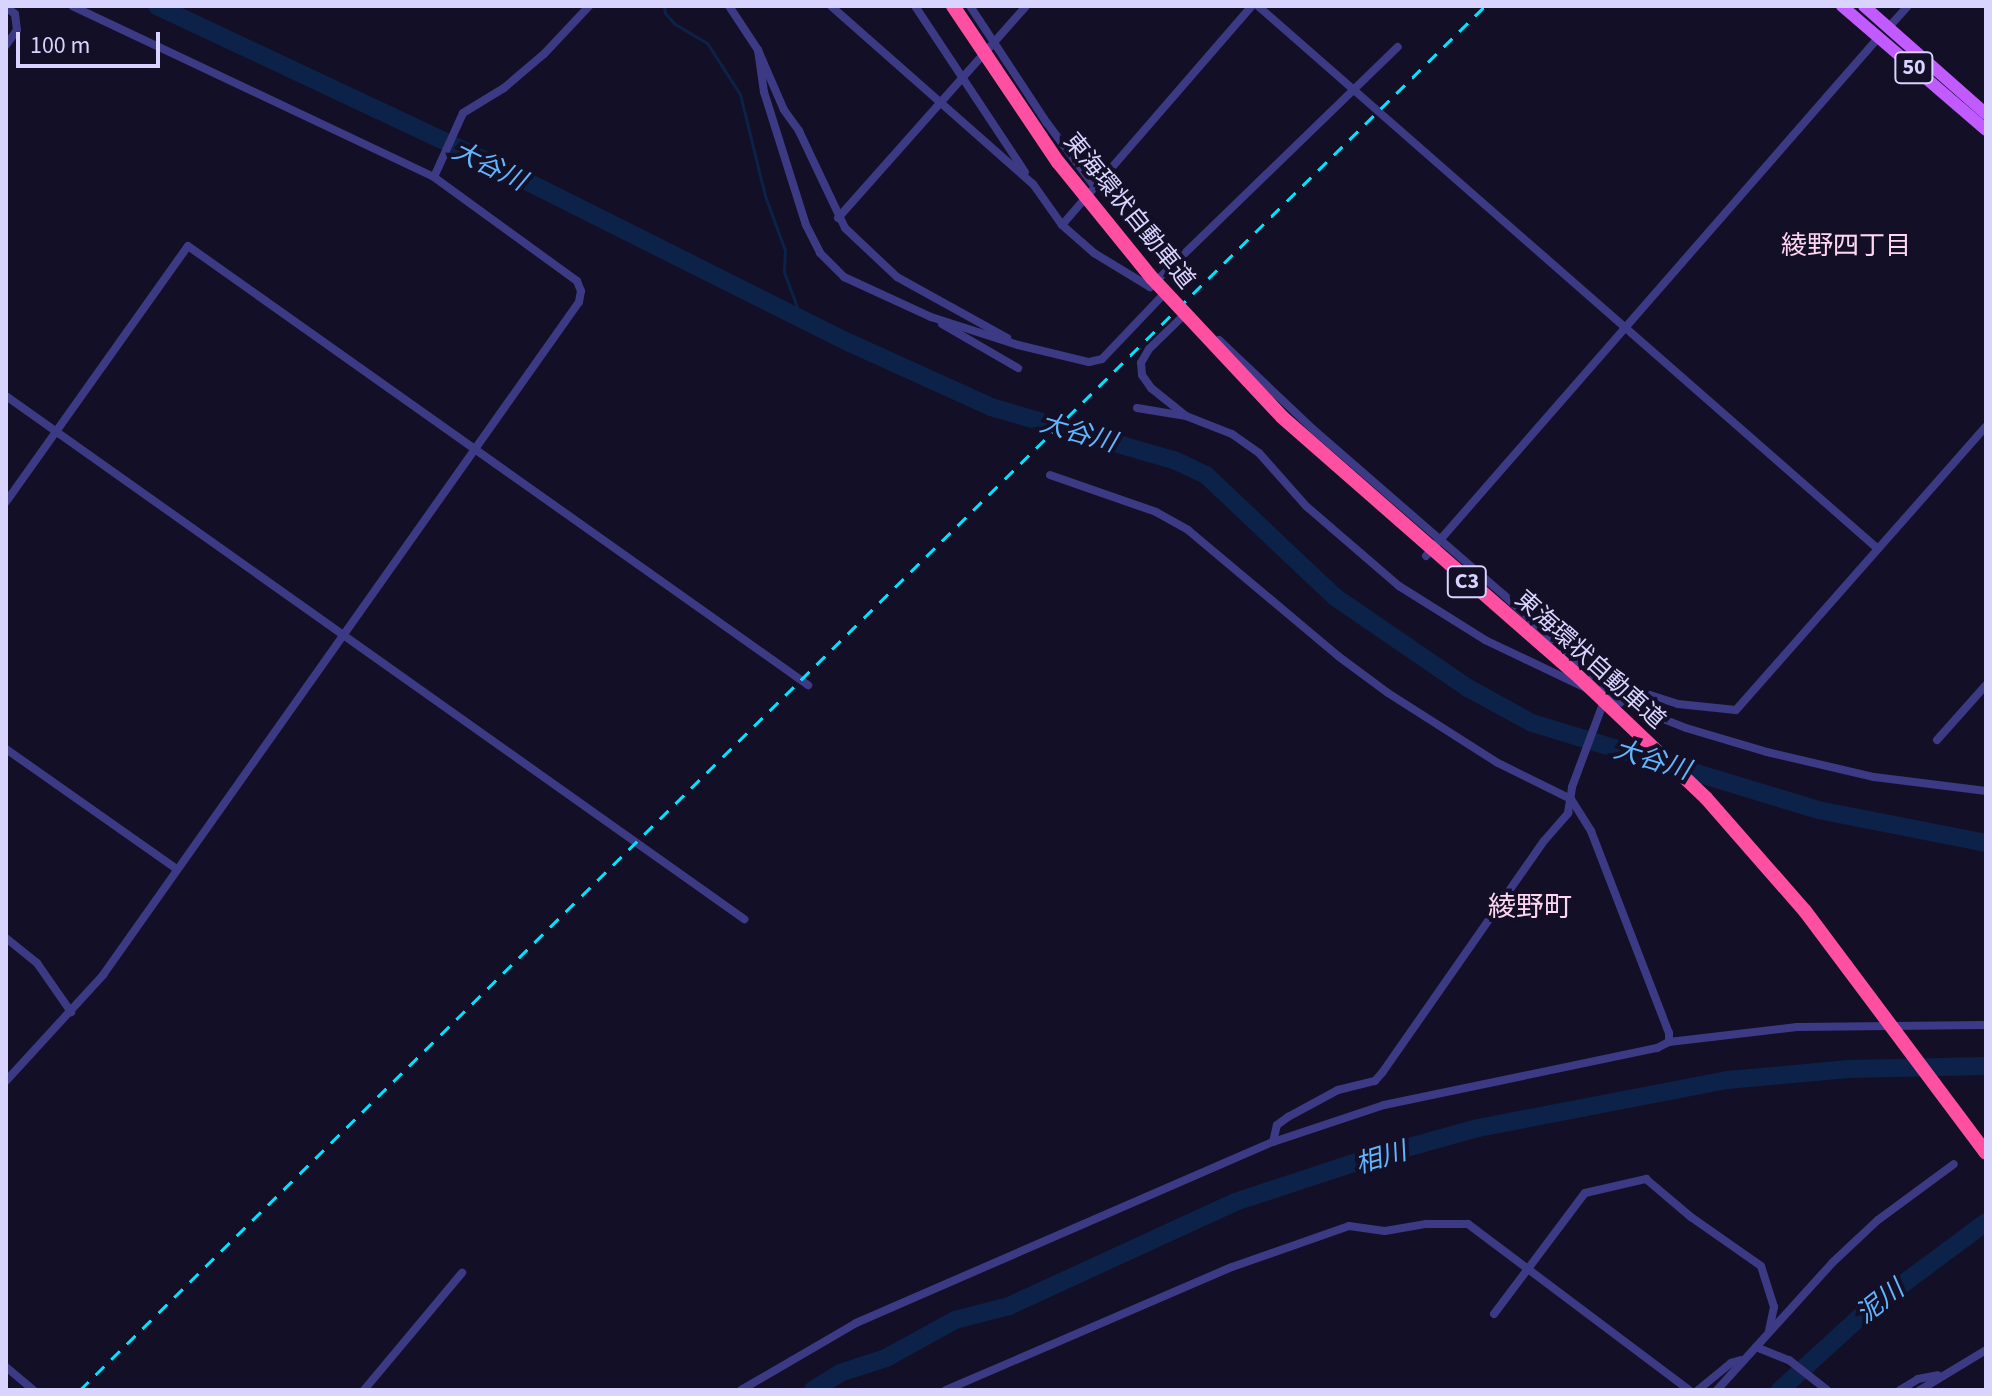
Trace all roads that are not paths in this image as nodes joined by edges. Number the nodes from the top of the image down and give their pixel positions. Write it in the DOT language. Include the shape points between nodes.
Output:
graph roads {
  1 [pos="72,6"];
  2 [pos="589,6"];
  3 [pos="729,6"];
  4 [pos="831,6"];
  5 [pos="915,6"];
  6 [pos="953,6"];
  7 [pos="970,6"];
  8 [pos="1026,6"];
  9 [pos="1255,6"];
  10 [pos="1842,6"];
  11 [pos="1864,6"];
  12 [pos="1908,6"];
  13 [pos="6,7"];
  14 [pos="1889,27"];
  15 [pos="1878,38"];
  16 [pos="993,44"];
  17 [pos="6,45"];
  18 [pos="1398,47"];
  19 [pos="758,50"];
  20 [pos="961,80"];
  21 [pos="1354,90"];
  22 [pos="941,104"];
  23 [pos="1986,114"];
  24 [pos="1986,130"];
  25 [pos="436,173"];
  26 [pos="1033,184"];
  27 [pos="1095,187"];
  28 [pos="838,218"];
  29 [pos="1062,225"];
  30 [pos="1150,287"];
  31 [pos="1161,297"];
  32 [pos="1184,315"];
  33 [pos="931,317"];
  34 [pos="1627,328"];
  35 [pos="1018,345"];
  36 [pos="1018,368"];
  37 [pos="6,396"];
  38 [pos="1137,408"];
  39 [pos="1186,416"];
  40 [pos="1986,426"];
  41 [pos="55,431"];
  42 [pos="474,450"];
  43 [pos="1050,475"];
  44 [pos="6,502"];
  45 [pos="1440,540"];
  46 [pos="1878,549"];
  47 [pos="1426,556"];
  48 [pos="343,635"];
  49 [pos="808,685"];
  50 [pos="1986,685"];
  51 [pos="1604,696"];
  52 [pos="1617,701"];
  53 [pos="1937,740"];
  54 [pos="6,749"];
  55 [pos="1986,791"];
  56 [pos="1571,799"];
  57 [pos="177,869"];
  58 [pos="744,919"];
  59 [pos="6,938"];
  60 [pos="71,1012"];
  61 [pos="1986,1025"];
  62 [pos="1669,1042"];
  63 [pos="6,1081"];
  64 [pos="1273,1142"];
  65 [pos="1986,1153"];
  66 [pos="1954,1164"];
  67 [pos="1528,1268"];
  68 [pos="462,1273"];
  69 [pos="1494,1314"];
  70 [pos="1769,1330"];
  71 [pos="1756,1347"];
  72 [pos="1986,1350"];
  73 [pos="1742,1360"];
  74 [pos="6,1367"];
  75 [pos="1943,1374"];
  76 [pos="33,1390"];
  77 [pos="364,1390"];
  78 [pos="741,1390"];
  79 [pos="946,1390"];
  80 [pos="1689,1390"];
  81 [pos="1698,1390"];
  82 [pos="1717,1390"];
  83 [pos="1827,1390"];
  84 [pos="1900,1390"];
  85 [pos="1920,1390"];
  1 -- 25 [label="street"];
  2 -- 25 [label="street" via="504,88 463,113"];
  3 -- 19 [label="street"];
  4 -- 22 [label="street"];
  5 -- 20 [label="street"];
  6 -- 65 [label="highway, 東海環状自動車道 / C3, bridge" via="1058,162 1162,289 1282,417 1580,678 1706,798 1805,911"];
  7 -- 16 [label="street"];
  8 -- 16 [label="street"];
  9 -- 21 [label="street"];
  9 -- 27 [label="street"];
  10 -- 15 [label="main road, 50"];
  11 -- 14 [label="main road, 50"];
  12 -- 14 [label="street"];
  13 -- 17 [label="street" via="15,14 17,30"];
  14 -- 23 [label="main road, 50"];
  15 -- 24 [label="main road, 50"];
  15 -- 34 [label="street"];
  16 -- 20 [label="street"];
  16 -- 27 [label="street"];
  18 -- 21 [label="street"];
  19 -- 28 [label="street"];
  19 -- 33 [label="street" via="764,92 806,225 820,253 844,277"];
  20 -- 22 [label="street"];
  20 -- 26 [label="street"];
  21 -- 30 [label="street"];
  21 -- 34 [label="street"];
  22 -- 26 [label="street"];
  22 -- 28 [label="street"];
  25 -- 42 [label="street" via="577,281 581,291 579,302"];
  26 -- 29 [label="street"];
  27 -- 29 [label="street"];
  28 -- 35 [label="street" via="897,277"];
  29 -- 30 [label="street" via="1094,253"];
  30 -- 31 [label="street"];
  31 -- 32 [label="street"];
  31 -- 35 [label="street" via="1102,359 1089,362"];
  32 -- 39 [label="street" via="1141,363 1151,388"];
  32 -- 45 [label="street" via="1205,327"];
  33 -- 35 [label="street"];
  33 -- 36 [label="street"];
  34 -- 45 [label="street"];
  34 -- 46 [label="street"];
  37 -- 41 [label="street"];
  38 -- 39 [label="street"];
  39 -- 51 [label="street" via="1232,434 1259,453 1306,506 1440,614"];
  40 -- 46 [label="street"];
  41 -- 42 [label="street" via="188,246"];
  41 -- 44 [label="street"];
  41 -- 48 [label="street"];
  42 -- 48 [label="street"];
  42 -- 49 [label="street"];
  43 -- 56 [label="street" via="1156,512 1188,530 1388,693 1498,763"];
  45 -- 47 [label="street"];
  45 -- 51 [label="street" via="1598,683"];
  46 -- 52 [label="street" via="1736,710 1678,704 1619,685"];
  48 -- 57 [label="street"];
  48 -- 58 [label="street"];
  50 -- 53 [label="street"];
  51 -- 52 [label="street"];
  51 -- 56 [label="street"];
  52 -- 55 [label="street" via="1767,752 1874,777"];
  54 -- 57 [label="street"];
  56 -- 62 [label="street" via="1591,831"];
  56 -- 64 [label="street" via="1568,813 1382,1073 1375,1081 1338,1090 1288,1117 1277,1125"];
  57 -- 60 [label="street"];
  59 -- 60 [label="street" via="37,963"];
  60 -- 63 [label="street"];
  61 -- 62 [label="street" via="1797,1027"];
  62 -- 64 [label="street" via="1384,1105"];
  64 -- 78 [label="street" via="856,1323"];
  66 -- 70 [label="street" via="1878,1220"];
  67 -- 69 [label="street"];
  67 -- 70 [label="street" via="1585,1193 1646,1179 1761,1266 1774,1307"];
  67 -- 79 [label="street" via="1468,1224 1385,1231 1349,1226 1232,1267"];
  67 -- 80 [label="street"];
  68 -- 77 [label="street"];
  70 -- 71 [label="street"];
  71 -- 73 [label="street"];
  71 -- 83 [label="street" via="1789,1360"];
  72 -- 75 [label="street"];
  73 -- 81 [label="street"];
  73 -- 82 [label="street"];
  74 -- 76 [label="street"];
  75 -- 84 [label="street" via="1918,1379"];
  75 -- 85 [label="street"];
}
